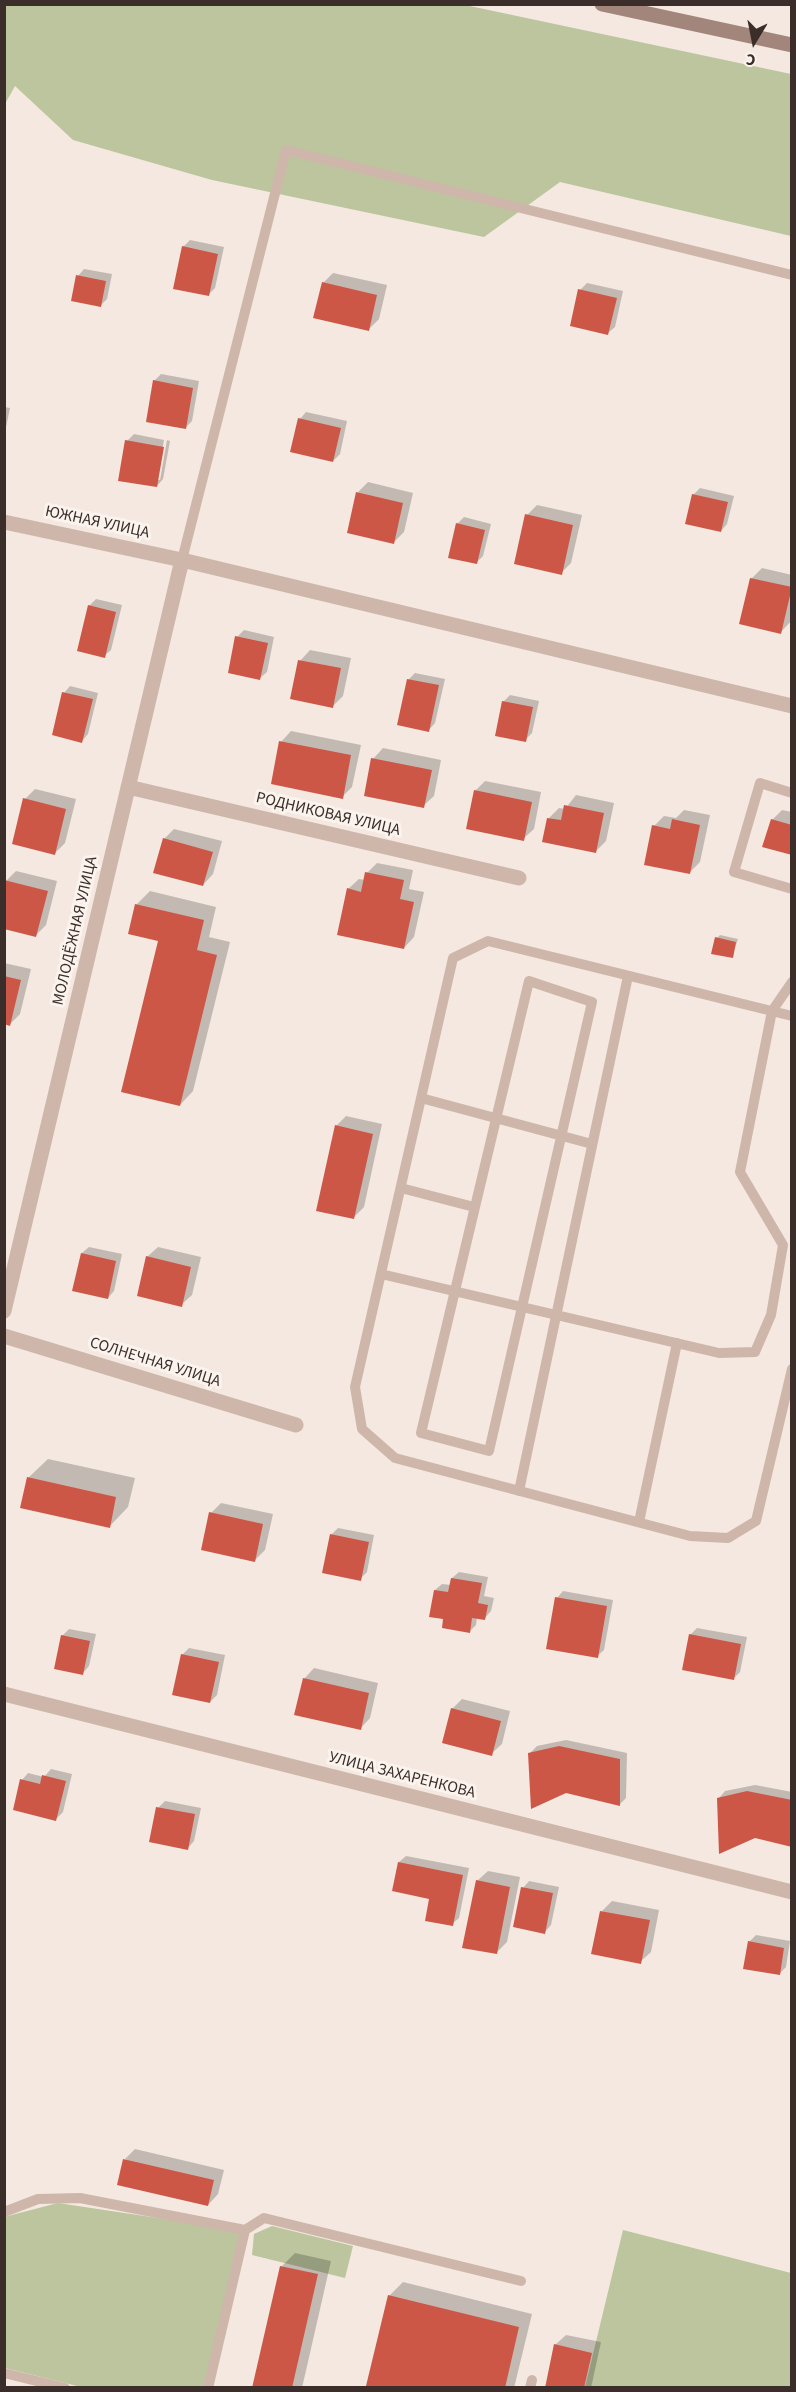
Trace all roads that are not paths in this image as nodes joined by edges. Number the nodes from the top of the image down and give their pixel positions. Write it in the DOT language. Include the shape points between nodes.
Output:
graph roads {
  1 [pos="602,4"];
  2 [pos="792,45"];
  3 [pos="792,275"];
  4 [pos="4,522"];
  5 [pos="182,560"];
  6 [pos="792,706"];
  7 [pos="128,787"];
  8 [pos="792,793"];
  9 [pos="519,878"];
  10 [pos="792,889"];
  11 [pos="628,976"];
  12 [pos="792,982"];
  13 [pos="772,1011"];
  14 [pos="792,1016"];
  15 [pos="421,1098"];
  16 [pos="496,1118"];
  17 [pos="562,1136"];
  18 [pos="592,1144"];
  19 [pos="401,1188"];
  20 [pos="474,1207"];
  21 [pos="381,1274"];
  22 [pos="453,1291"];
  23 [pos="523,1308"];
  24 [pos="4,1311"];
  25 [pos="556,1316"];
  26 [pos="4,1336"];
  27 [pos="677,1343"];
  28 [pos="792,1370"];
  29 [pos="296,1425"];
  30 [pos="519,1491"];
  31 [pos="639,1522"];
  32 [pos="4,1694"];
  33 [pos="792,1892"];
  34 [pos="4,2212"];
  35 [pos="245,2230"];
  36 [pos="521,2281"];
  37 [pos="4,2373"];
  38 [pos="65,2388"];
  39 [pos="208,2388"];
  1 -- 2 [label="main road"];
  3 -- 5 [label="lane" via="286,150"];
  4 -- 5 [label="street, ЮЖНАЯ УЛИЦА"];
  5 -- 6 [label="street, ЮЖНАЯ УЛИЦА"];
  5 -- 7 [label="street, МОЛОДЁЖНАЯ УЛИЦА"];
  7 -- 9 [label="street, РОДНИКОВАЯ УЛИЦА"];
  7 -- 24 [label="street, МОЛОДЁЖНАЯ УЛИЦА"];
  8 -- 10 [label="lane" via="760,783 734,872"];
  11 -- 13 [label="lane"];
  11 -- 15 [label="lane" via="488,941 453,958"];
  11 -- 18 [label="lane"];
  12 -- 13 [label="lane"];
  13 -- 14 [label="lane"];
  13 -- 27 [label="lane" via="740,1172 783,1245 771,1315 755,1352 720,1353"];
  15 -- 16 [label="lane"];
  15 -- 19 [label="lane"];
  16 -- 17 [label="lane"];
  16 -- 17 [label="lane" via="529,981 592,1002"];
  16 -- 20 [label="lane"];
  17 -- 18 [label="lane"];
  17 -- 23 [label="lane"];
  18 -- 25 [label="lane"];
  19 -- 20 [label="lane"];
  19 -- 21 [label="lane"];
  20 -- 22 [label="lane"];
  21 -- 22 [label="lane"];
  21 -- 30 [label="lane" via="355,1387 362,1429 395,1458"];
  22 -- 23 [label="lane"];
  22 -- 23 [label="lane" via="421,1433 489,1451"];
  23 -- 25 [label="lane"];
  25 -- 27 [label="lane"];
  25 -- 30 [label="lane"];
  26 -- 29 [label="street, СОЛНЕЧНАЯ УЛИЦА"];
  27 -- 31 [label="lane"];
  28 -- 31 [label="lane" via="756,1521 728,1538 690,1536"];
  30 -- 31 [label="lane"];
  32 -- 33 [label="street, УЛИЦА ЗАХАРЕНКОВА"];
  34 -- 35 [label="lane" via="38,2199 80,2198"];
  35 -- 36 [label="lane" via="264,2218"];
  35 -- 39 [label="lane"];
  37 -- 38 [label="lane"];
}
